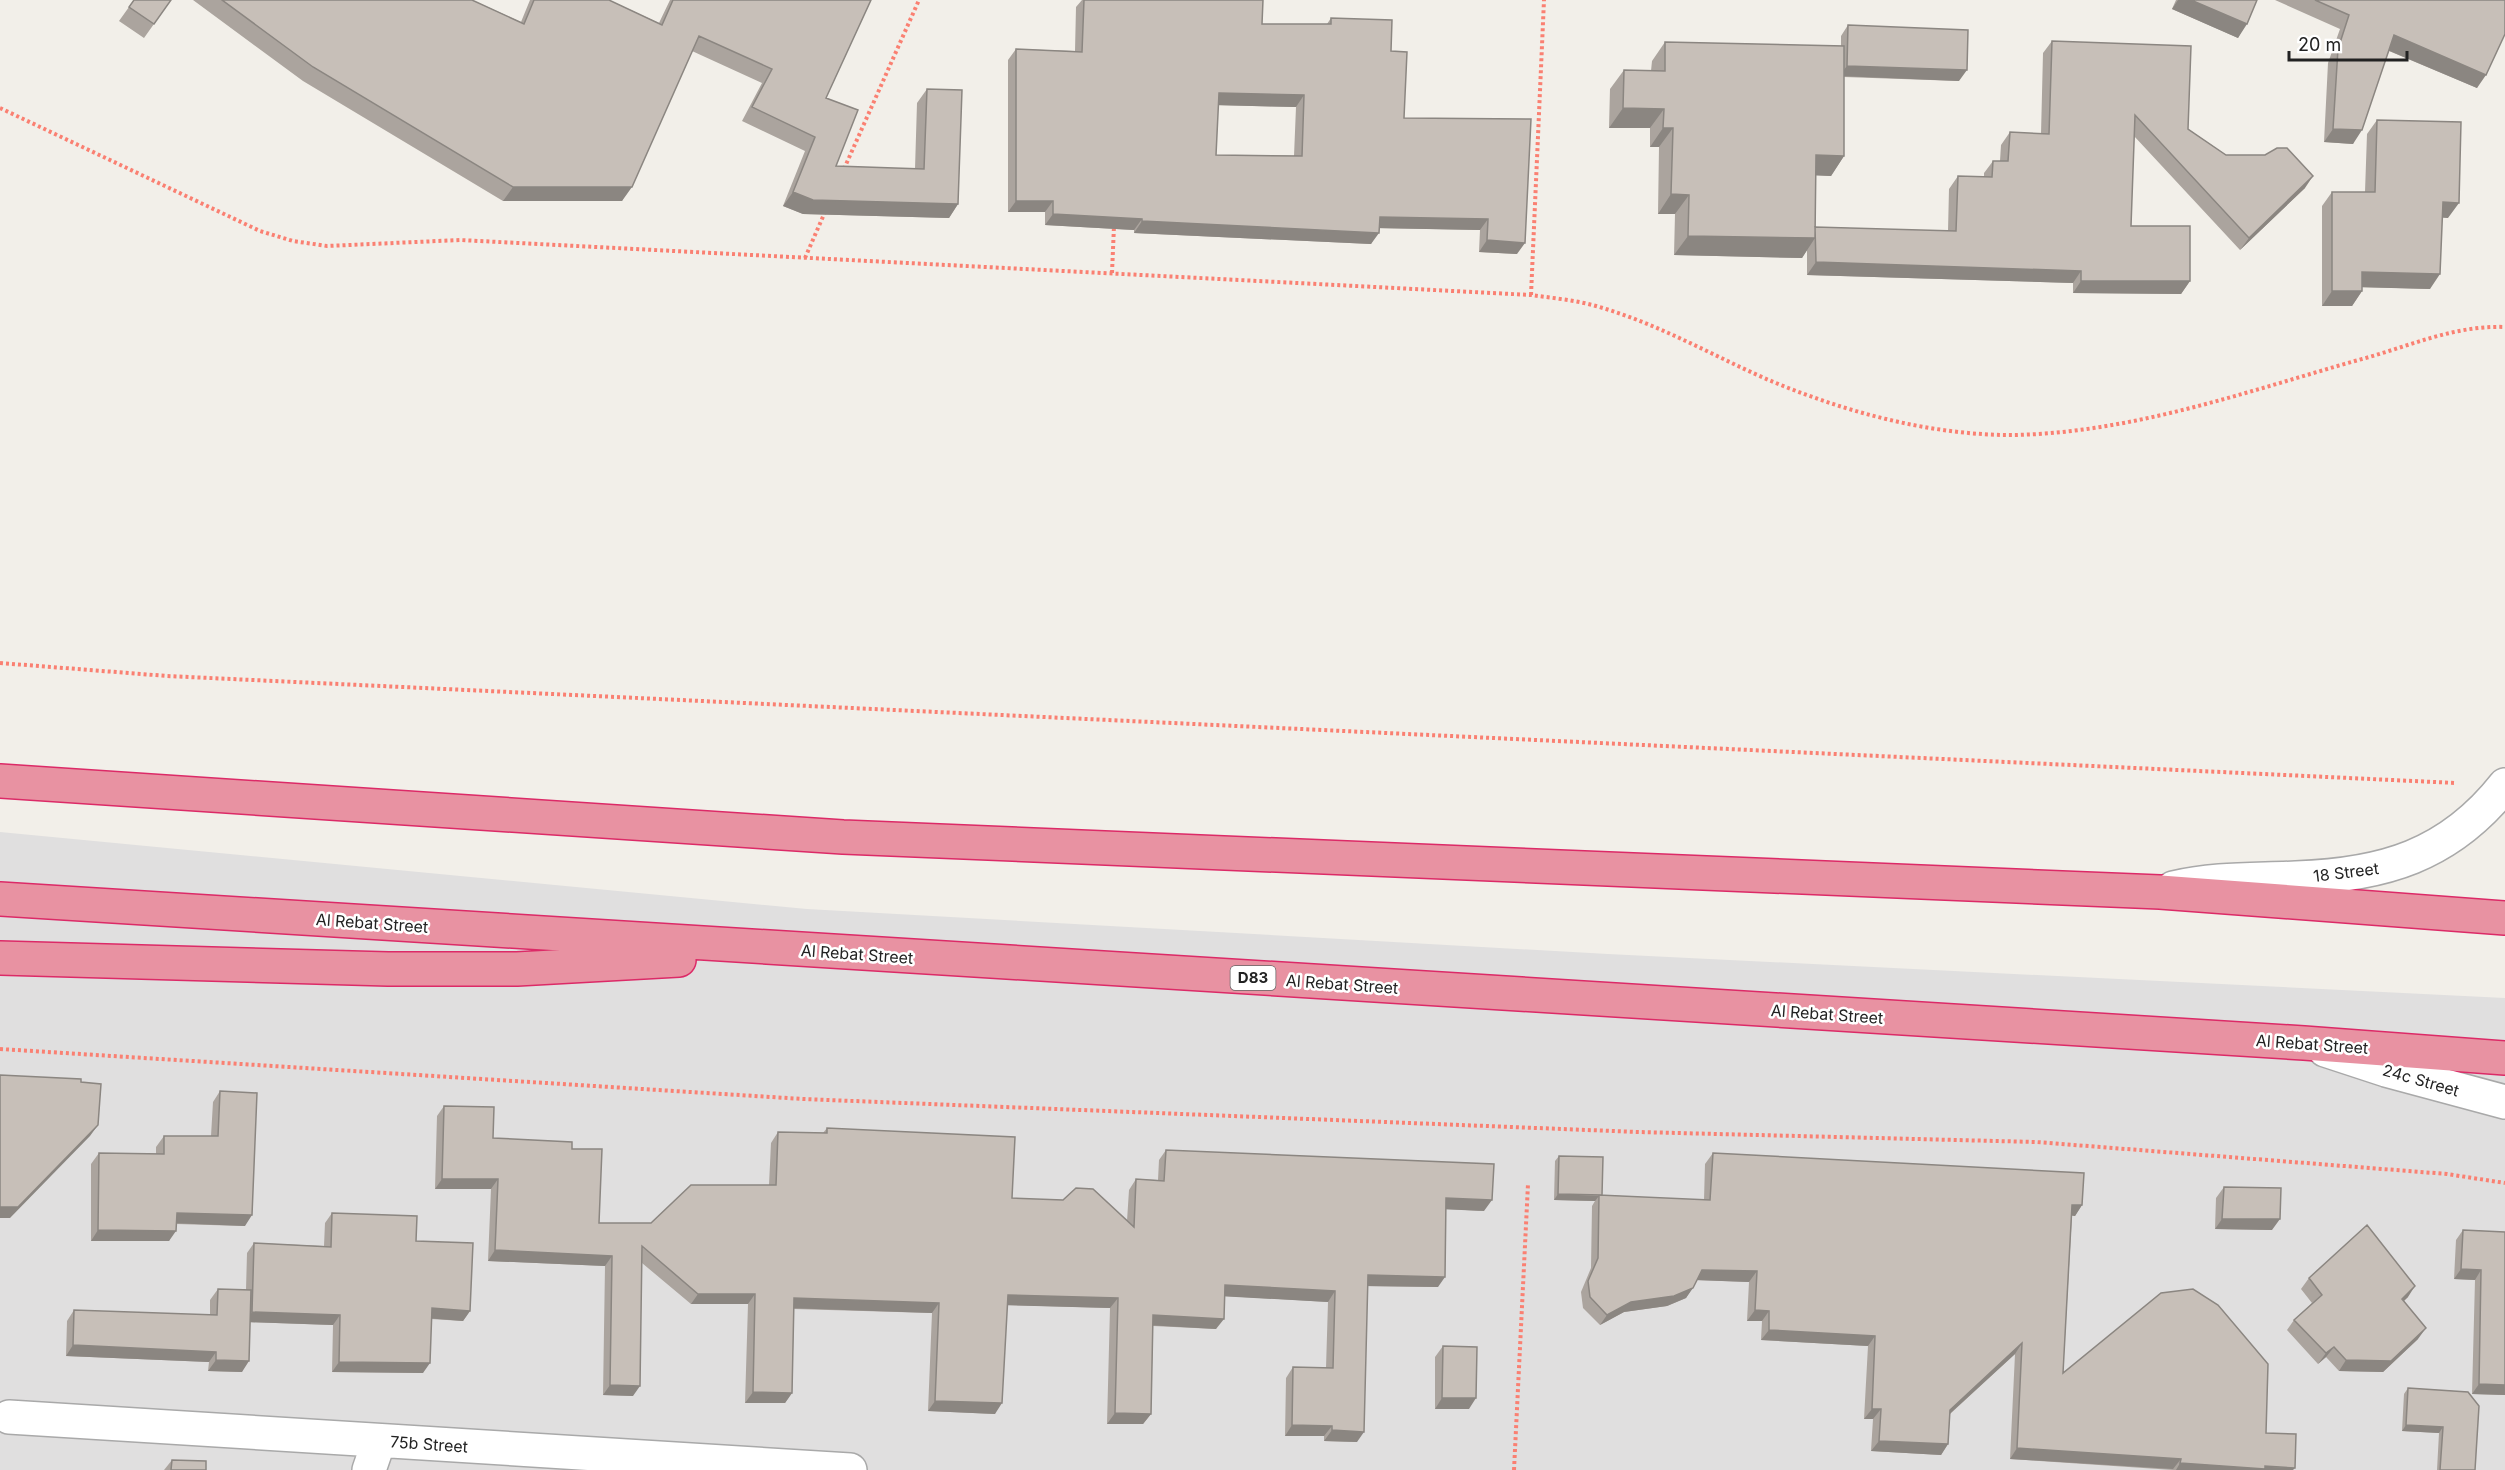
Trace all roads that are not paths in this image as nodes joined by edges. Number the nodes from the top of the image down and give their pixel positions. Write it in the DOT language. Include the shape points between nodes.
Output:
graph roads {
  1 [pos="0,781"];
  2 [pos="2501,790"];
  3 [pos="2160,892"];
  4 [pos="0,899"];
  5 [pos="2505,918"];
  6 [pos="829,952"];
  7 [pos="7,959"];
  8 [pos="2304,1043"];
  9 [pos="2505,1058"];
  10 [pos="2505,1102"];
  11 [pos="9,1416"];
  12 [pos="374,1455"];
  13 [pos="850,1470"];
  1 -- 3 [label="highway" via="843,837"];
  2 -- 3 [label="street, 18 Street" via="2452,834 2398,864 2342,874 2222,879"];
  3 -- 5 [label="highway"];
  4 -- 6 [label="highway, Al Rebat Street / D83"];
  6 -- 7 [label="highway" via="517,969"];
  6 -- 8 [label="highway, Al Rebat Street / D83"];
  8 -- 9 [label="highway, Al Rebat Street / D83"];
  8 -- 10 [label="street, 24c Street"];
  11 -- 12 [label="street, 75b Street"];
  12 -- 13 [label="street, 75b Street"];
}
